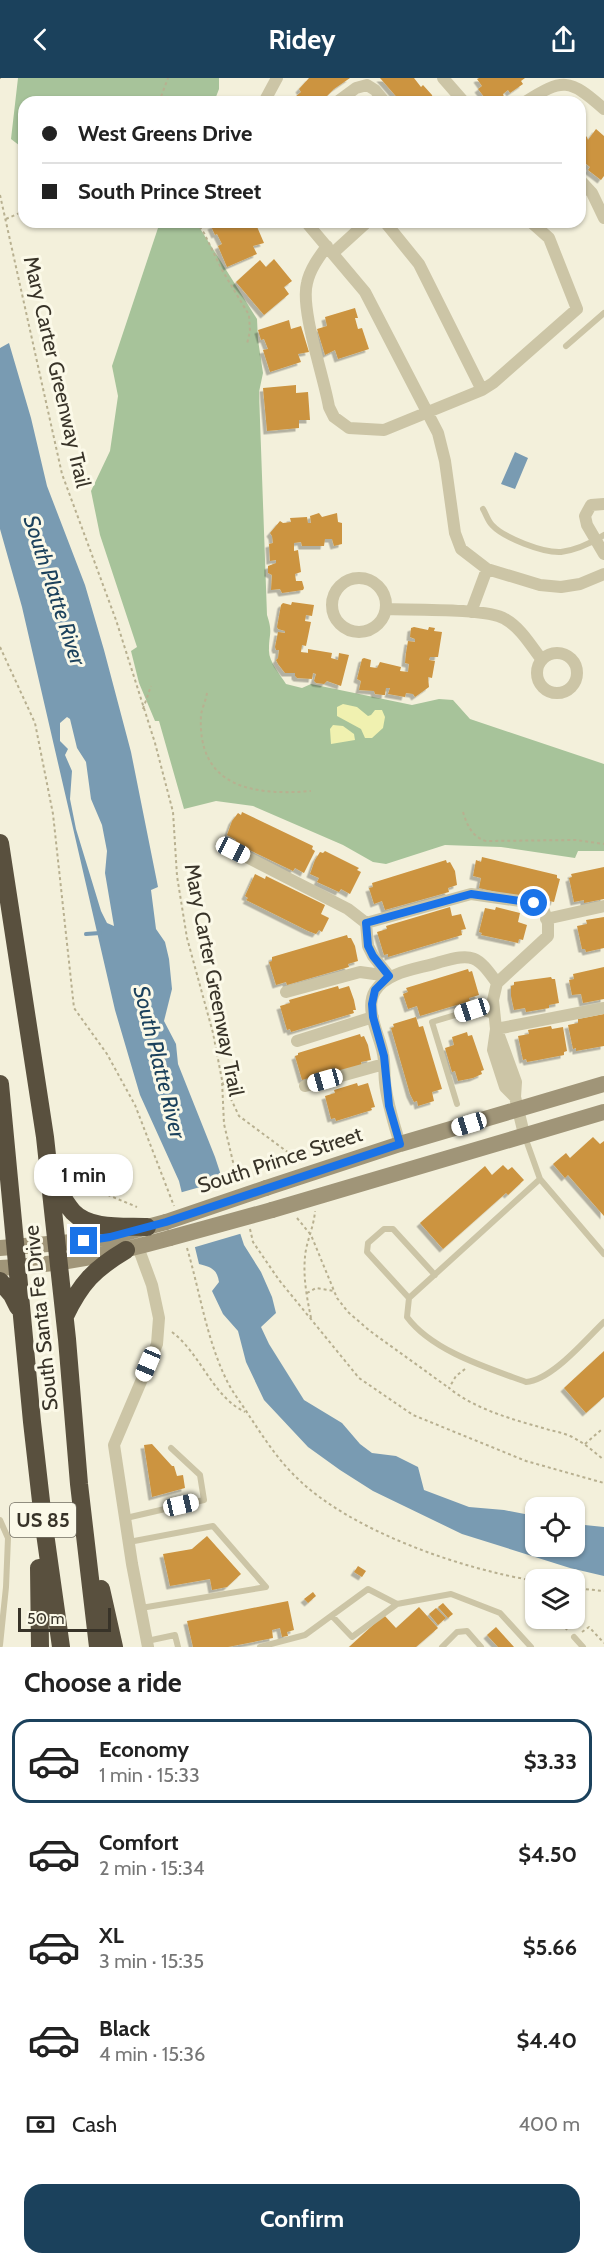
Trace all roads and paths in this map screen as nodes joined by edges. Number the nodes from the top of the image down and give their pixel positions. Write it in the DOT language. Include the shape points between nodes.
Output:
graph roads {
  1 [pos="168,78"];
  2 [pos="277,78"];
  3 [pos="442,78"];
  4 [pos="561,78"];
  5 [pos="161,96"];
  6 [pos="267,96"];
  7 [pos="345,96"];
  8 [pos="380,96"];
  9 [pos="458,96"];
  10 [pos="532,96"];
  11 [pos="604,109"];
  12 [pos="586,186"];
  13 [pos="0,195"];
  14 [pos="18,214"];
  15 [pos="604,218"];
  16 [pos="6,219"];
  17 [pos="201,228"];
  18 [pos="311,228"];
  19 [pos="360,228"];
  20 [pos="389,228"];
  21 [pos="538,228"];
  22 [pos="330,249"];
  23 [pos="604,313"];
  24 [pos="247,344"];
  25 [pos="566,346"];
  26 [pos="482,390"];
  27 [pos="427,412"];
  28 [pos="604,504"];
  29 [pos="483,509"];
  30 [pos="596,535"];
  31 [pos="604,554"];
  32 [pos="487,569"];
  33 [pos="604,574"];
  34 [pos="386,609"];
  35 [pos="471,612"];
  36 [pos="0,646"];
  37 [pos="542,660"];
  38 [pos="151,686"];
  39 [pos="207,693"];
  40 [pos="143,709"];
  41 [pos="310,791"];
  42 [pos="463,812"];
  43 [pos="0,843"];
  44 [pos="604,844"];
  45 [pos="233,850"];
  46 [pos="604,906"];
  47 [pos="546,919"];
  48 [pos="366,923"];
  49 [pos="389,976"];
  50 [pos="497,982"];
  51 [pos="286,992"];
  52 [pos="604,1008"];
  53 [pos="373,1017"];
  54 [pos="496,1022"];
  55 [pos="297,1041"];
  56 [pos="384,1064"];
  57 [pos="222,1080"];
  58 [pos="0,1084"];
  59 [pos="604,1084"];
  60 [pos="305,1086"];
  61 [pos="516,1103"];
  62 [pos="457,1104"];
  63 [pos="604,1112"];
  64 [pos="524,1134"];
  65 [pos="400,1144"];
  66 [pos="300,1161"];
  67 [pos="9,1175"];
  68 [pos="50,1176"];
  69 [pos="540,1179"];
  70 [pos="239,1186"];
  71 [pos="91,1188"];
  72 [pos="137,1207"];
  73 [pos="315,1207"];
  74 [pos="0,1212"];
  75 [pos="294,1213"];
  76 [pos="247,1219"];
  77 [pos="147,1227"];
  78 [pos="174,1227"];
  79 [pos="311,1235"];
  80 [pos="56,1243"];
  81 [pos="7,1248"];
  82 [pos="132,1249"];
  83 [pos="604,1254"];
  84 [pos="58,1264"];
  85 [pos="8,1267"];
  86 [pos="435,1275"];
  87 [pos="0,1281"];
  88 [pos="334,1291"];
  89 [pos="306,1293"];
  90 [pos="409,1298"];
  91 [pos="21,1314"];
  92 [pos="65,1316"];
  93 [pos="311,1321"];
  94 [pos="604,1322"];
  95 [pos="172,1332"];
  96 [pos="474,1362"];
  97 [pos="449,1388"];
  98 [pos="29,1393"];
  99 [pos="248,1414"];
  100 [pos="601,1430"];
  101 [pos="585,1444"];
  102 [pos="171,1448"];
  103 [pos="604,1460"];
  104 [pos="79,1484"];
  105 [pos="604,1484"];
  106 [pos="125,1518"];
  107 [pos="0,1520"];
  108 [pos="129,1542"];
  109 [pos="525,1579"];
  110 [pos="3,1587"];
  111 [pos="585,1588"];
  112 [pos="604,1591"];
  113 [pos="397,1604"];
  114 [pos="141,1608"];
  115 [pos="332,1616"];
  116 [pos="581,1633"];
  117 [pos="574,1637"];
  118 [pos="604,1643"];
  119 [pos="148,1644"];
  120 [pos="0,1645"];
  121 [pos="40,1647"];
  122 [pos="60,1647"];
  123 [pos="98,1647"];
  124 [pos="114,1647"];
  125 [pos="178,1647"];
  126 [pos="260,1647"];
  127 [pos="442,1647"];
  128 [pos="482,1647"];
  129 [pos="531,1647"];
  130 [pos="583,1647"];
  1 -- 5 [label="path"];
  2 -- 6 [label="street"];
  3 -- 9 [label="street"];
  4 -- 10 [label="street" via="547,82"];
  4 -- 11 [label="street" via="575,83"];
  7 -- 8 [label="street" via="367,85"];
  12 -- 15 [label="street"];
  13 -- 16 [label="path, Mary Carter Greenway Trail"];
  14 -- 16 [label="path"];
  16 -- 40 [label="path, Mary Carter Greenway Trail" via="62,474 116,620"];
  17 -- 24 [label="path" via="249,315"];
  18 -- 22 [label="street"];
  19 -- 22 [label="street"];
  20 -- 26 [label="street" via="419,264"];
  21 -- 26 [label="street" via="549,238 577,309"];
  22 -- 27 [label="street" via="365,292"];
  22 -- 27 [label="street" via="316,262 306,283 305,305 334,417 349,428 384,430"];
  23 -- 25 [label="lane"];
  26 -- 27 [label="street"];
  27 -- 32 [label="street" via="438,433 445,461 457,541 466,555"];
  28 -- 30 [label="street" via="595,503 585,512 585,521"];
  29 -- 30 [label="lane" via="492,525 510,538 536,548 559,552 578,548"];
  30 -- 31 [label="street"];
  32 -- 33 [label="street" via="540,585 561,587"];
  32 -- 35 [label="street"];
  34 -- 34 [label="street" via="375,627 355,632 338,622 332,602 343,584 363,579 380,589"];
  34 -- 35 [label="street"];
  35 -- 37 [label="street" via="502,617 524,636"];
  36 -- 78 [label="path" via="35,723 53,814 74,1008 135,1105 169,1188"];
  38 -- 40 [label="path"];
  39 -- 41 [label="path" via="201,716 203,745 218,773 257,790"];
  40 -- 57 [label="path, Mary Carter Greenway Trail" via="173,812 177,876 187,938"];
  42 -- 44 [label="path" via="469,828 486,841 576,840"];
  43 -- 68 [label="highway, South Santa Fe Drive / US 85"];
  45 -- 48 [label="street" via="348,909"];
  46 -- 47 [label="street"];
  47 -- 48 [label="street" via="544,911 534,903 471,894"];
  47 -- 50 [label="street" via="548,936"];
  48 -- 49 [label="street" via="368,946"];
  49 -- 50 [label="street" via="466,956 483,963"];
  49 -- 51 [label="street" via="360,972"];
  49 -- 53 [label="street" via="372,997"];
  50 -- 54 [label="street" via="493,1000"];
  52 -- 54 [label="street"];
  53 -- 55 [label="street"];
  53 -- 56 [label="street"];
  54 -- 61 [label="street" via="516,1082"];
  54 -- 62 [label="lane" via="472,1010 432,1022"];
  56 -- 60 [label="street"];
  56 -- 65 [label="street" via="389,1106"];
  57 -- 66 [label="path" via="239,1116"];
  57 -- 70 [label="path, Mary Carter Greenway Trail" via="224,1124"];
  58 -- 67 [label="highway, South Santa Fe Drive / US 85"];
  59 -- 61 [label="street, South Prince Street"];
  61 -- 64 [label="street"];
  61 -- 65 [label="street, South Prince Street"];
  63 -- 64 [label="street, South Prince Street"];
  64 -- 69 [label="lane"];
  64 -- 78 [label="street, South Prince Street, bridge" via="272,1210"];
  65 -- 78 [label="street, South Prince Street, bridge" via="266,1188"];
  67 -- 74 [label="highway"];
  67 -- 81 [label="highway, South Santa Fe Drive / US 85"];
  68 -- 77 [label="highway" via="82,1219"];
  68 -- 80 [label="highway, South Santa Fe Drive / US 85"];
  69 -- 83 [label="lane"];
  69 -- 86 [label="lane"];
  71 -- 72 [label="path"];
  73 -- 79 [label="path"];
  75 -- 79 [label="path"];
  76 -- 93 [label="path" via="253,1242"];
  77 -- 78 [label="street, South Prince Street"];
  77 -- 80 [label="street, South Prince Street" via="110,1237"];
  78 -- 82 [label="street, South Prince Street"];
  78 -- 99 [label="path" via="216,1356"];
  79 -- 88 [label="path"];
  79 -- 89 [label="path" via="305,1255"];
  80 -- 81 [label="street, South Prince Street"];
  80 -- 84 [label="highway, South Santa Fe Drive / US 85"];
  81 -- 85 [label="highway, South Santa Fe Drive / US 85"];
  82 -- 84 [label="street, South Prince Street"];
  82 -- 92 [label="highway" via="92,1273"];
  82 -- 106 [label="street" via="152,1285 159,1318 157,1344 114,1445"];
  84 -- 85 [label="street, South Prince Street"];
  84 -- 92 [label="highway, South Santa Fe Drive / US 85"];
  85 -- 91 [label="highway, South Santa Fe Drive / US 85"];
  86 -- 90 [label="lane"];
  86 -- 90 [label="lane" via="393,1229 384,1229 368,1243 367,1252"];
  87 -- 91 [label="highway"];
  88 -- 89 [label="path" via="316,1288"];
  88 -- 97 [label="path" via="348,1312 370,1331"];
  89 -- 93 [label="path"];
  90 -- 96 [label="lane" via="407,1317 421,1333"];
  91 -- 98 [label="highway, South Santa Fe Drive / US 85"];
  92 -- 104 [label="highway, South Santa Fe Drive / US 85"];
  93 -- 105 [label="path" via="359,1378 413,1415 526,1461"];
  94 -- 96 [label="lane" via="537,1381 526,1382"];
  95 -- 99 [label="path" via="181,1338 233,1406"];
  96 -- 97 [label="path" via="456,1376"];
  97 -- 101 [label="path" via="477,1406 563,1433"];
  98 -- 121 [label="highway" via="38,1531"];
  98 -- 122 [label="highway, South Santa Fe Drive / US 85"];
  99 -- 109 [label="path" via="297,1479 344,1513 372,1529 448,1559"];
  100 -- 101 [label="path"];
  101 -- 103 [label="path"];
  102 -- 106 [label="lane" via="200,1475 204,1500"];
  104 -- 123 [label="highway, South Santa Fe Drive / US 85"];
  104 -- 124 [label="highway"];
  106 -- 108 [label="street"];
  107 -- 110 [label="lane" via="8,1538"];
  108 -- 114 [label="street"];
  108 -- 114 [label="lane" via="213,1526 266,1587"];
  110 -- 120 [label="lane"];
  111 -- 112 [label="path"];
  113 -- 115 [label="lane" via="368,1589"];
  113 -- 115 [label="lane" via="352,1637"];
  113 -- 129 [label="lane" via="451,1594 500,1613"];
  114 -- 119 [label="street"];
  115 -- 126 [label="lane" via="305,1635"];
  116 -- 118 [label="path" via="590,1627"];
  117 -- 130 [label="lane"];
  119 -- 125 [label="lane" via="175,1635"];
  127 -- 128 [label="lane" via="457,1632 467,1631"];
}
